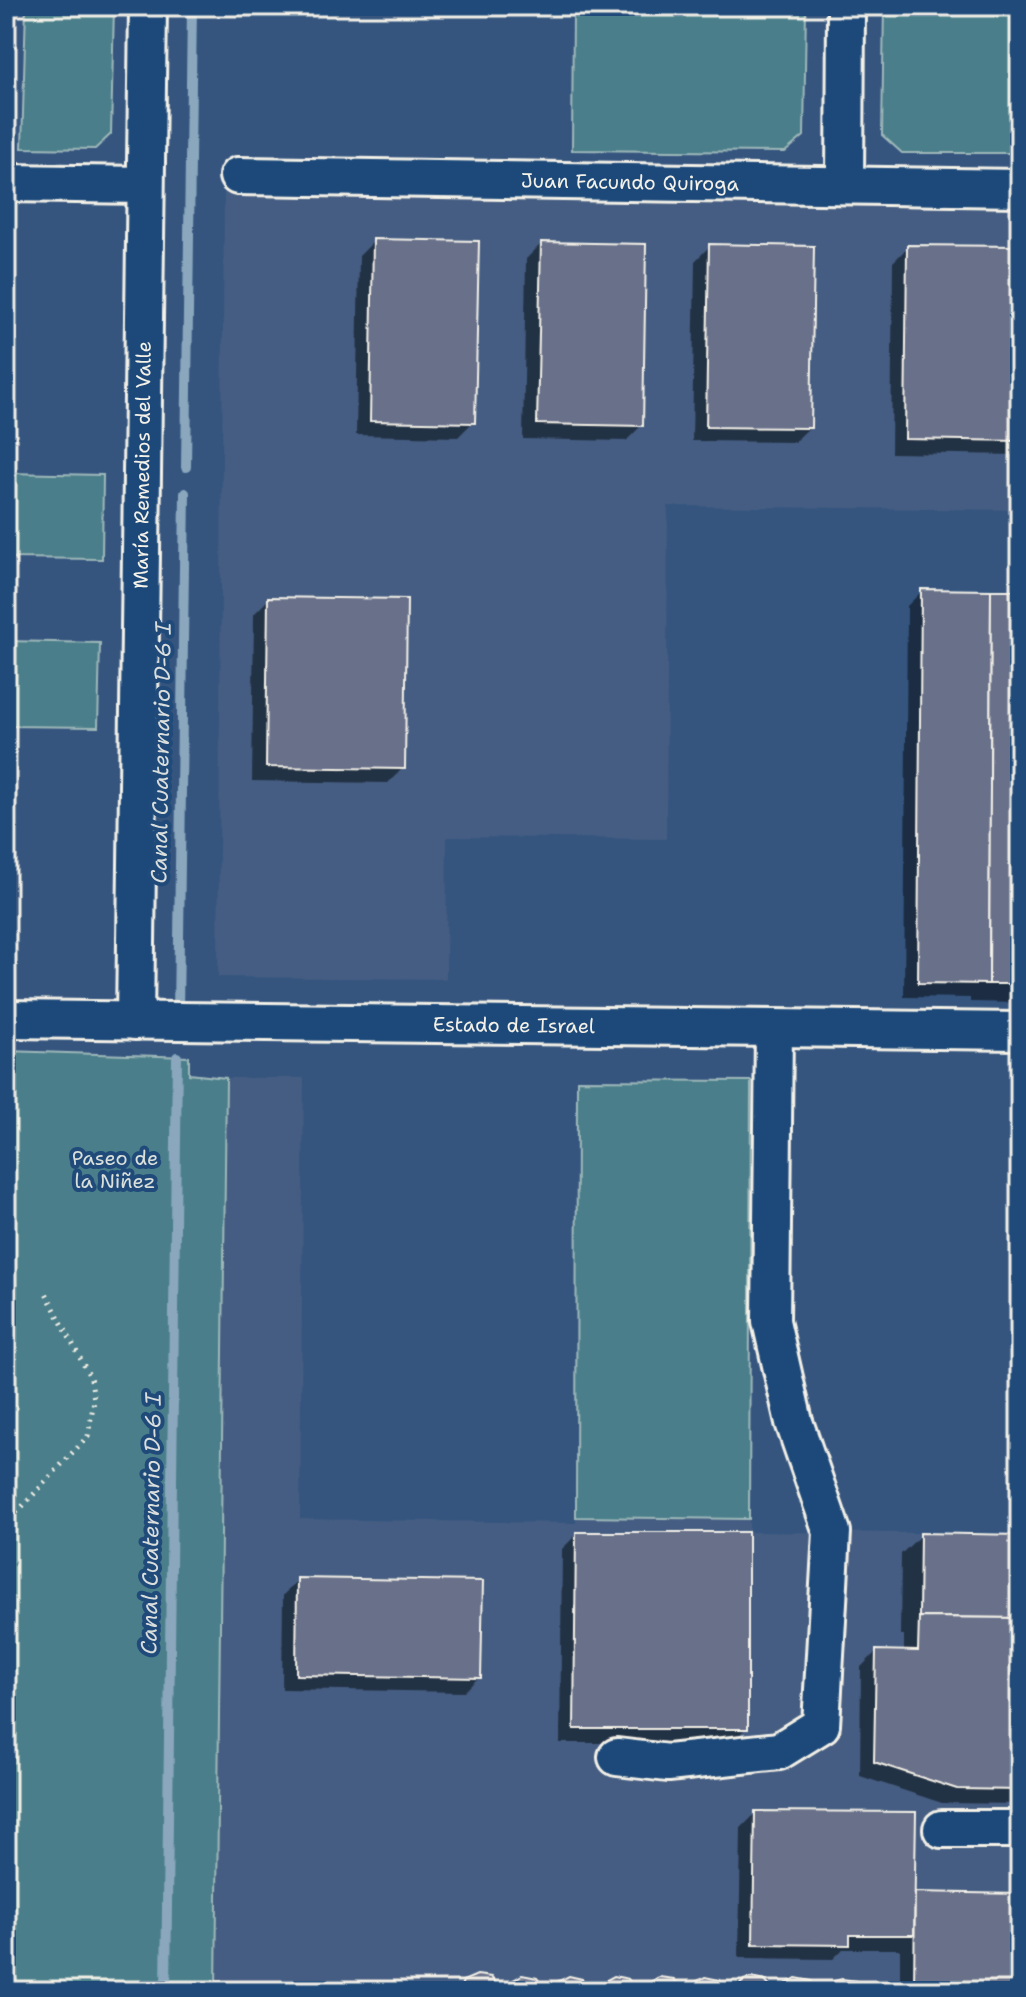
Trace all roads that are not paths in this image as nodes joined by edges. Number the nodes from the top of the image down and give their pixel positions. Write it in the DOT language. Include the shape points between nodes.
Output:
graph roads {
  1 [pos="148,6"];
  2 [pos="846,6"];
  3 [pos="238,176"];
  4 [pos="6,183"];
  5 [pos="145,185"];
  6 [pos="845,185"];
  7 [pos="1020,188"];
  8 [pos="6,1019"];
  9 [pos="135,1021"];
  10 [pos="774,1029"];
  11 [pos="1020,1031"];
  12 [pos="617,1757"];
  13 [pos="942,1829"];
  14 [pos="1020,1829"];
  1 -- 5 [label="street, María Remedios del Valle"];
  2 -- 6 [label="street"];
  3 -- 6 [label="street, Juan Facundo Quiroga"];
  4 -- 5 [label="street"];
  5 -- 9 [label="street, María Remedios del Valle"];
  6 -- 7 [label="street, Juan Facundo Quiroga"];
  8 -- 9 [label="street, Estado de Israel"];
  9 -- 10 [label="street, Estado de Israel"];
  10 -- 11 [label="street, Estado de Israel"];
  10 -- 12 [label="street" via="771,1321 794,1422 832,1532 821,1725 779,1751 668,1763"];
  13 -- 14 [label="street"];
}
